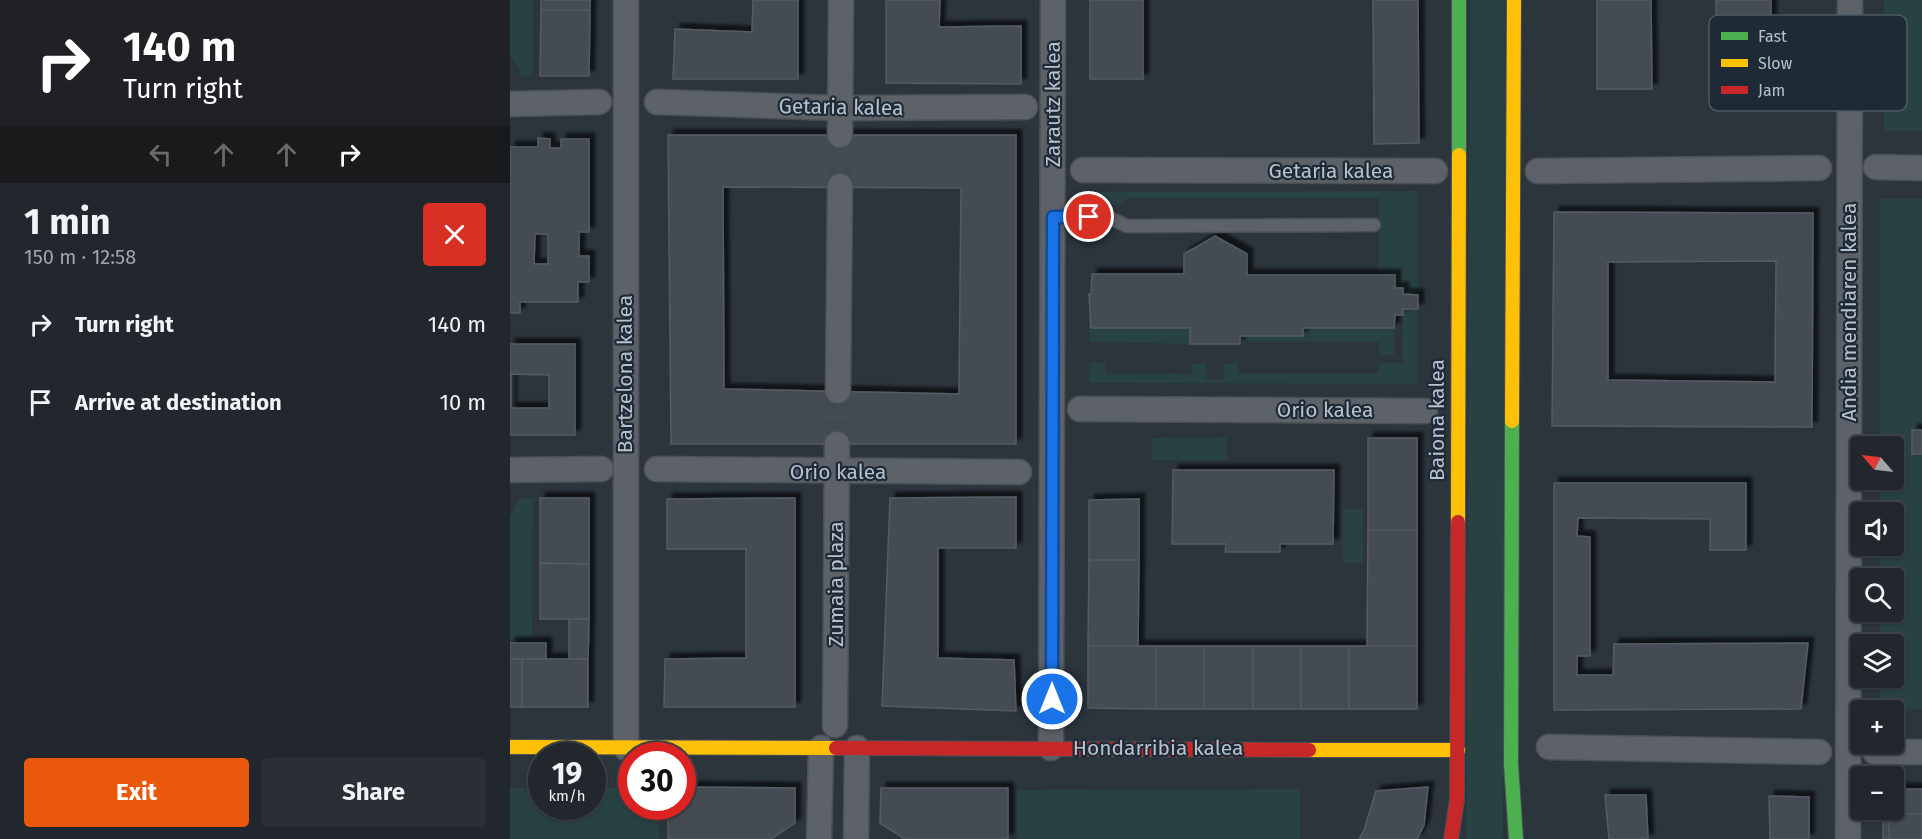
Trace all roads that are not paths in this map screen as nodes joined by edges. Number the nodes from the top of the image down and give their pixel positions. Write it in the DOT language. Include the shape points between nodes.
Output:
graph roads {
  1 [pos="626,0"];
  2 [pos="841,0"];
  3 [pos="1053,0"];
  4 [pos="1459,0"];
  5 [pos="1514,0"];
  6 [pos="1850,0"];
  7 [pos="1850,15"];
  8 [pos="599,102"];
  9 [pos="657,102"];
  10 [pos="510,104"];
  11 [pos="1024,107"];
  12 [pos="840,108"];
  13 [pos="1850,111"];
  14 [pos="840,135"];
  15 [pos="1876,167"];
  16 [pos="1819,168"];
  17 [pos="1922,168"];
  18 [pos="1083,170"];
  19 [pos="1435,171"];
  20 [pos="1538,171"];
  21 [pos="840,186"];
  22 [pos="1053,217"];
  23 [pos="1374,225"];
  24 [pos="838,391"];
  25 [pos="1080,409"];
  26 [pos="1425,411"];
  27 [pos="837,444"];
  28 [pos="601,469"];
  29 [pos="657,470"];
  30 [pos="510,471"];
  31 [pos="1019,472"];
  32 [pos="837,473"];
  33 [pos="835,724"];
  34 [pos="626,742"];
  35 [pos="510,747"];
  36 [pos="618,747"];
  37 [pos="696,747"];
  38 [pos="1549,747"];
  39 [pos="821,748"];
  40 [pos="857,748"];
  41 [pos="1051,748"];
  42 [pos="1458,750"];
  43 [pos="1819,752"];
  44 [pos="1904,752"];
  45 [pos="1922,752"];
  46 [pos="819,839"];
  47 [pos="856,839"];
  48 [pos="1451,839"];
  49 [pos="1516,839"];
  50 [pos="1848,839"];
  1 -- 34 [label="street, Bartzelona kalea"];
  2 -- 12 [label="street"];
  3 -- 22 [label="street, Zarautz kalea"];
  4 -- 42 [label="street, Baiona kalea"];
  5 -- 49 [label="street" via="1511,764"];
  6 -- 7 [label="street, Andia mendiaren kalea"];
  8 -- 10 [label="street"];
  9 -- 12 [label="street, Getaria kalea"];
  11 -- 12 [label="street, Getaria kalea"];
  12 -- 14 [label="street"];
  13 -- 50 [label="street, Andia mendiaren kalea"];
  15 -- 17 [label="street"];
  16 -- 20 [label="street"];
  18 -- 19 [label="street, Getaria kalea"];
  21 -- 24 [label="street"];
  22 -- 23 [label="lane" via="1108,217 1127,226"];
  22 -- 41 [label="street, Zarautz kalea"];
  25 -- 26 [label="street, Orio kalea"];
  27 -- 32 [label="street, Zumaia plaza"];
  28 -- 30 [label="street"];
  29 -- 32 [label="street, Orio kalea"];
  31 -- 32 [label="street, Orio kalea"];
  32 -- 33 [label="street, Zumaia plaza"];
  35 -- 36 [label="street, Hondarribia kalea"];
  37 -- 39 [label="street, Hondarribia kalea"];
  38 -- 43 [label="street"];
  39 -- 40 [label="street, Hondarribia kalea"];
  39 -- 46 [label="street"];
  40 -- 41 [label="street, Hondarribia kalea"];
  40 -- 47 [label="street"];
  41 -- 42 [label="street, Hondarribia kalea"];
  42 -- 48 [label="street, Baiona kalea"];
  44 -- 45 [label="street"];
}
